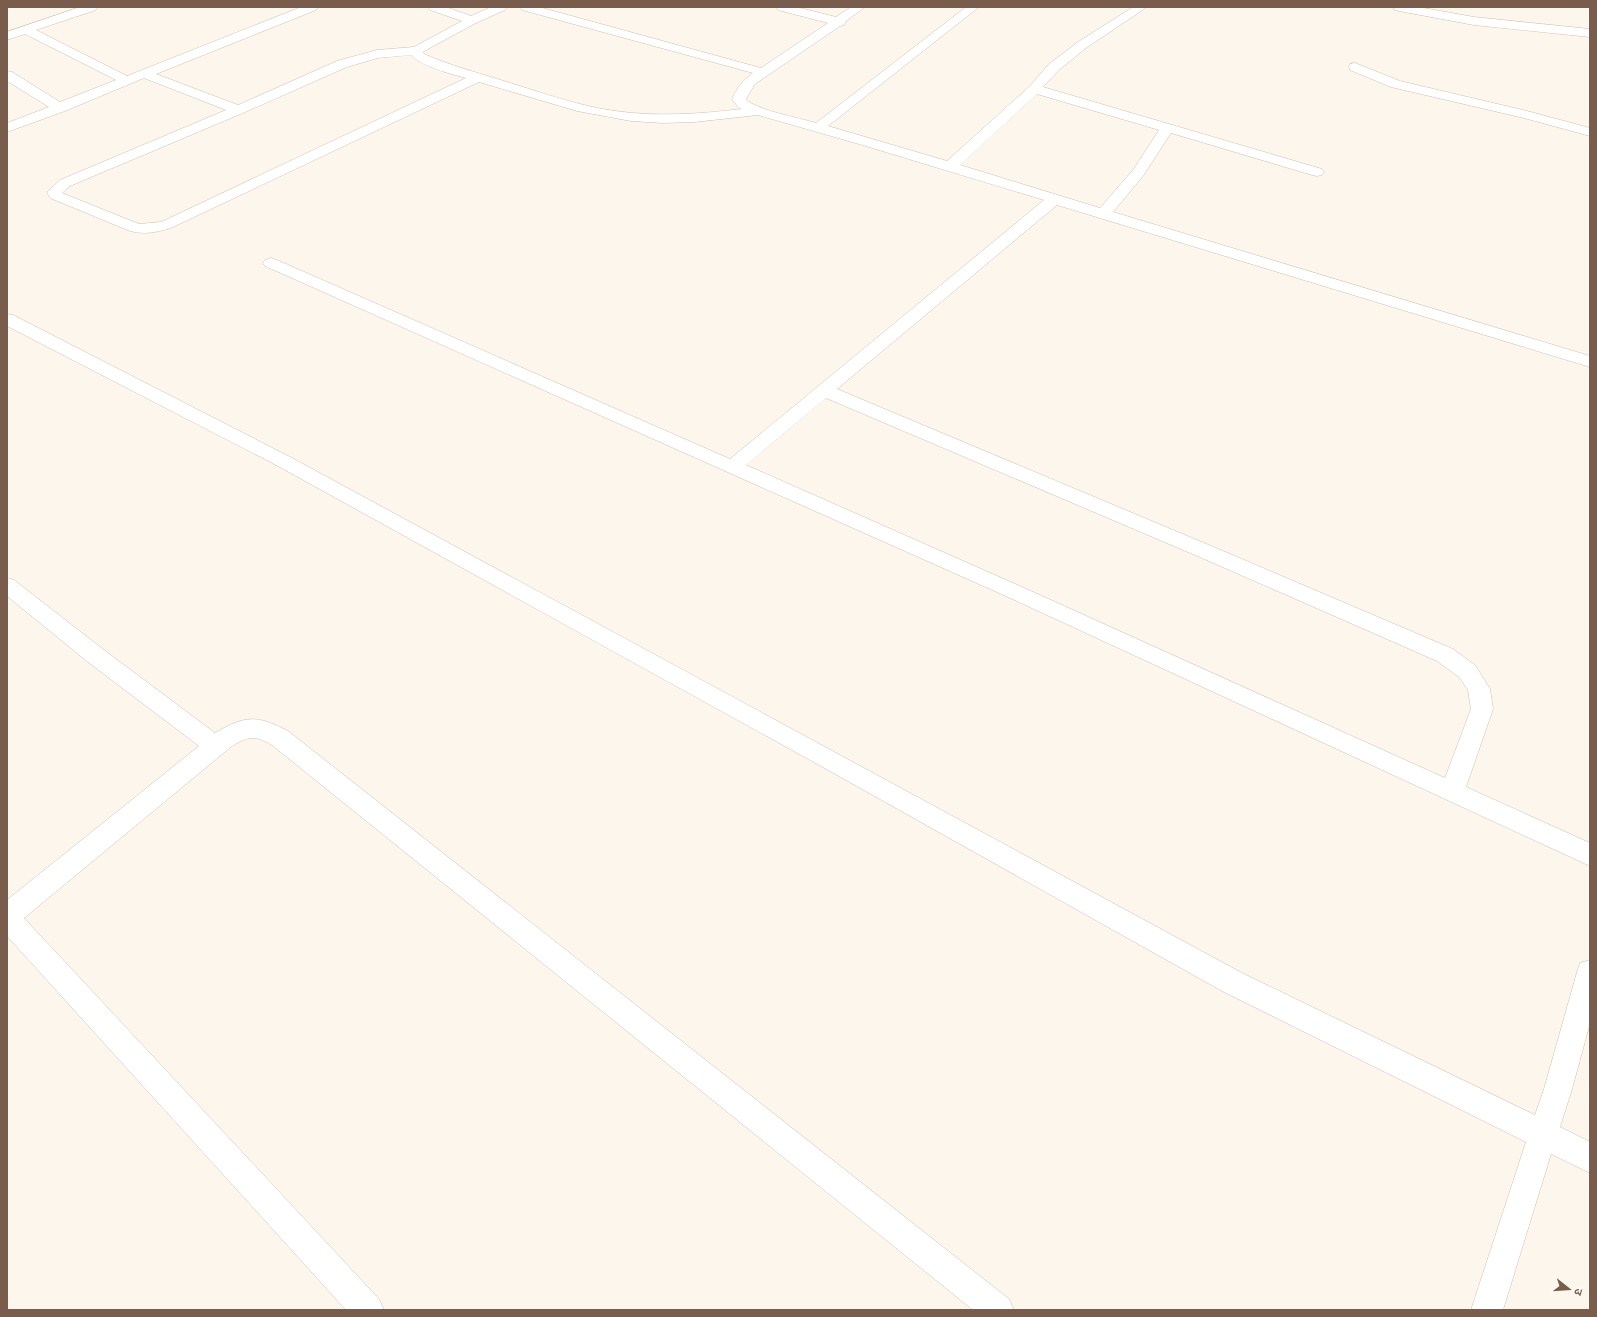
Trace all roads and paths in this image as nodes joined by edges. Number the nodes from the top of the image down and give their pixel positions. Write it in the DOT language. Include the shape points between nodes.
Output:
graph roads {
  1 [pos="92,7"];
  2 [pos="312,7"];
  3 [pos="434,7"];
  4 [pos="501,7"];
  5 [pos="526,7"];
  6 [pos="782,7"];
  7 [pos="859,7"];
  8 [pos="973,7"];
  9 [pos="1141,7"];
  10 [pos="1398,7"];
  11 [pos="472,20"];
  12 [pos="840,22"];
  13 [pos="26,30"];
  14 [pos="1590,33"];
  15 [pos="7,36"];
  16 [pos="417,51"];
  17 [pos="1355,67"];
  18 [pos="762,72"];
  19 [pos="145,74"];
  20 [pos="7,75"];
  21 [pos="479,77"];
  22 [pos="126,81"];
  23 [pos="1035,89"];
  24 [pos="60,108"];
  25 [pos="238,110"];
  26 [pos="758,111"];
  27 [pos="819,127"];
  28 [pos="7,128"];
  29 [pos="1167,129"];
  30 [pos="1590,132"];
  31 [pos="950,166"];
  32 [pos="1317,172"];
  33 [pos="1055,199"];
  34 [pos="1102,214"];
  35 [pos="271,264"];
  36 [pos="7,319"];
  37 [pos="1590,362"];
  38 [pos="825,391"];
  39 [pos="732,468"];
  40 [pos="7,585"];
  41 [pos="216,746"];
  42 [pos="1452,792"];
  43 [pos="1590,855"];
  44 [pos="7,917"];
  45 [pos="1590,972"];
  46 [pos="1543,1134"];
  47 [pos="1590,1158"];
  48 [pos="368,1310"];
  49 [pos="998,1310"];
  50 [pos="1487,1310"];
  1 -- 13 [label="street"];
  2 -- 19 [label="street"];
  3 -- 11 [label="street"];
  4 -- 11 [label="street"];
  5 -- 18 [label="street"];
  6 -- 12 [label="street"];
  7 -- 12 [label="street"];
  8 -- 27 [label="street"];
  9 -- 23 [label="street" via="1070,53"];
  10 -- 14 [label="street" via="1474,21"];
  11 -- 16 [label="street"];
  12 -- 18 [label="street"];
  13 -- 15 [label="street"];
  13 -- 22 [label="street"];
  16 -- 21 [label="street" via="418,56 426,60"];
  16 -- 25 [label="street" via="377,54 348,62"];
  17 -- 30 [label="street" via="1396,84"];
  18 -- 26 [label="street" via="743,90 739,99 744,105"];
  19 -- 22 [label="street"];
  19 -- 25 [label="street"];
  20 -- 24 [label="street"];
  21 -- 25 [label="street" via="166,225 152,229 135,228 55,195 54,192 64,183"];
  21 -- 26 [label="street" via="567,104 631,117 688,118"];
  22 -- 24 [label="street"];
  23 -- 29 [label="street"];
  23 -- 31 [label="street"];
  24 -- 28 [label="street"];
  26 -- 27 [label="street"];
  27 -- 31 [label="street"];
  29 -- 32 [label="street"];
  29 -- 34 [label="street" via="1120,198"];
  31 -- 33 [label="street"];
  33 -- 34 [label="street"];
  33 -- 38 [label="street"];
  34 -- 37 [label="street"];
  35 -- 39 [label="street"];
  36 -- 46 [label="street" via="285,462 836,762 1232,982"];
  38 -- 39 [label="street"];
  38 -- 42 [label="street" via="1445,655 1467,671 1479,689 1482,709"];
  39 -- 42 [label="street" via="1016,592"];
  40 -- 41 [label="street" via="89,651"];
  41 -- 44 [label="street"];
  41 -- 49 [label="street" via="245,728 265,730 280,738"];
  42 -- 43 [label="street"];
  44 -- 48 [label="street"];
  45 -- 46 [label="street"];
  46 -- 47 [label="street"];
  46 -- 50 [label="street"];
}
